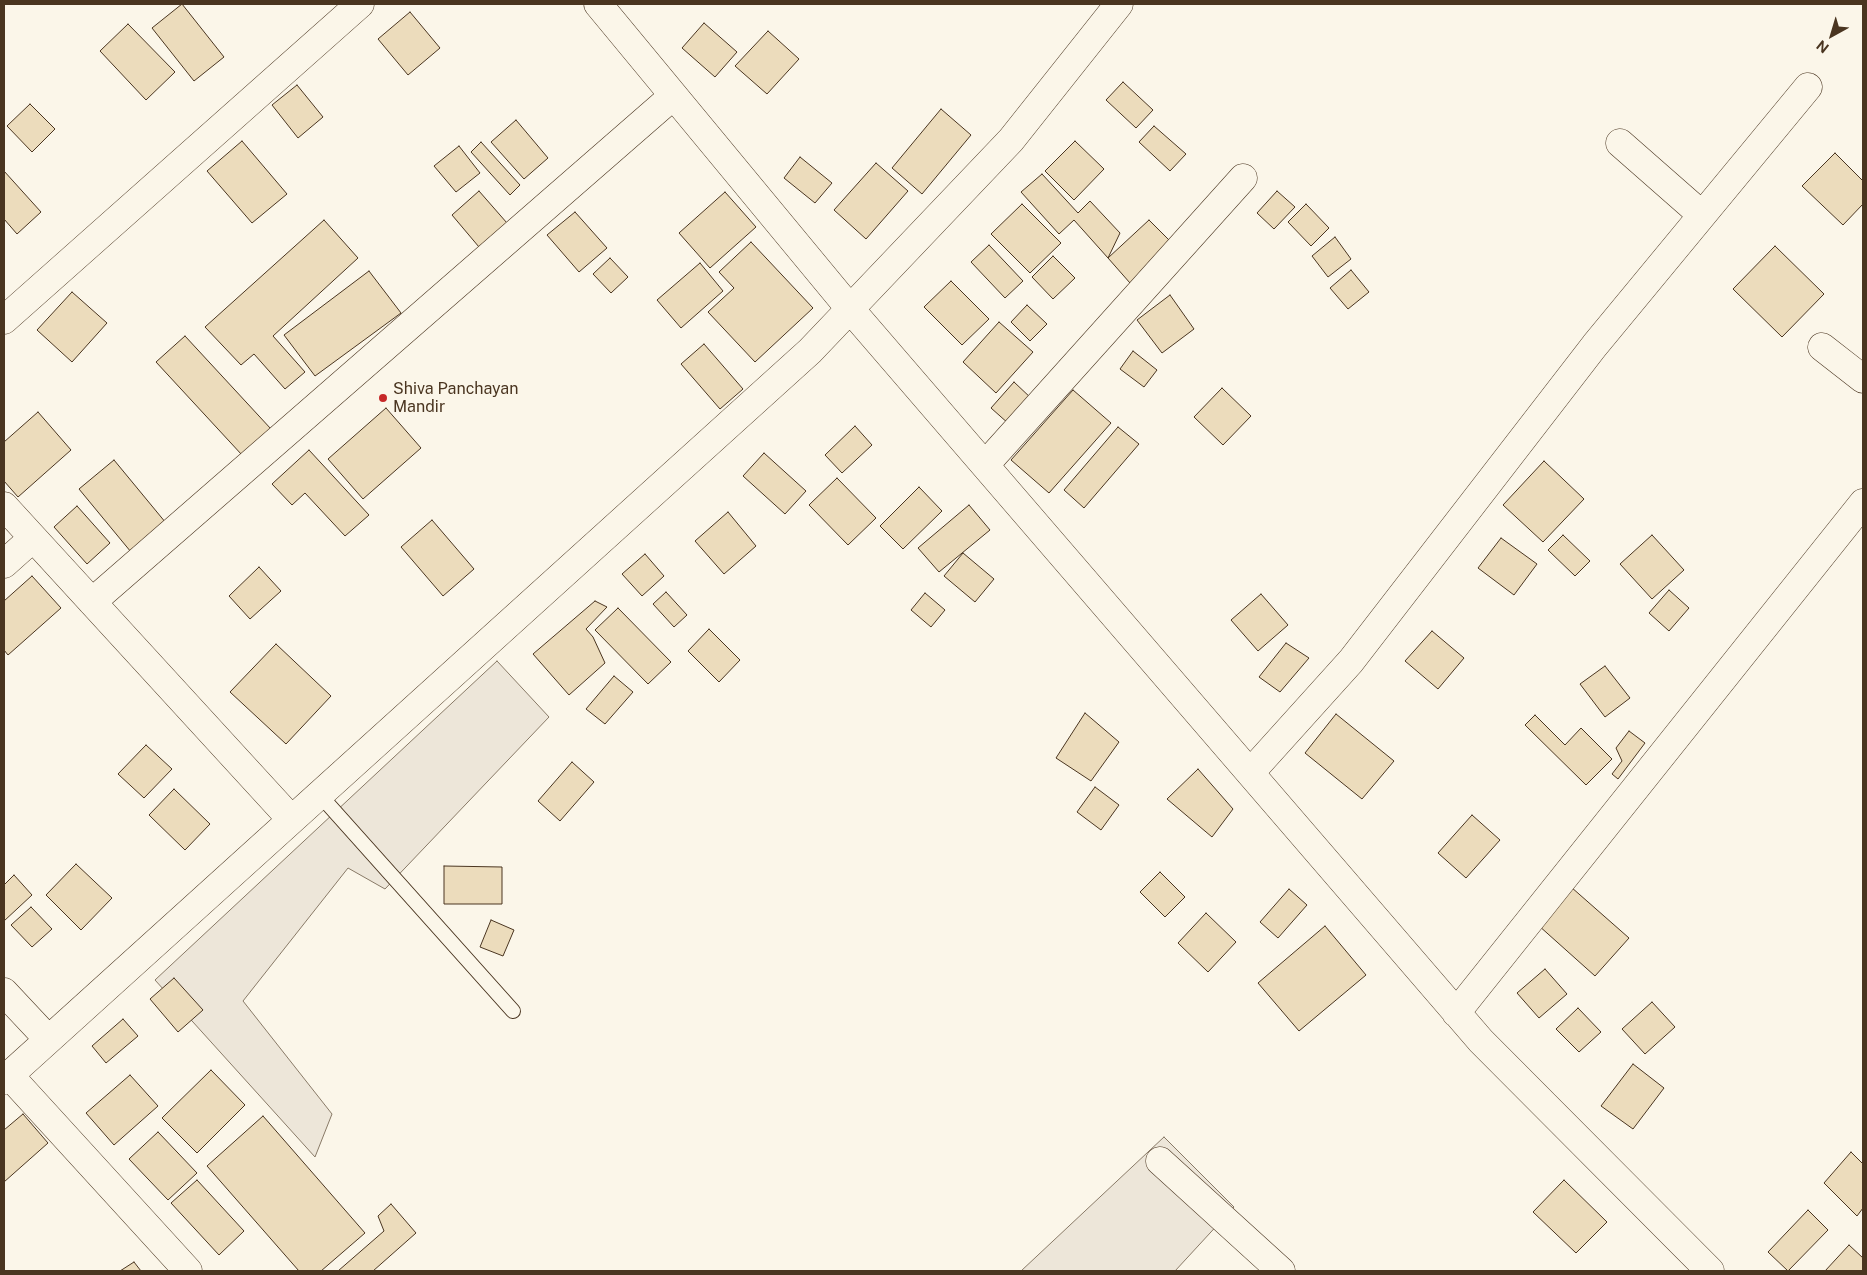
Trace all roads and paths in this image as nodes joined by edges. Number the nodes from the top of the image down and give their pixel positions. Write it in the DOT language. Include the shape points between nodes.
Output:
graph roads {
  1 [pos="360,4"];
  2 [pos="598,4"];
  3 [pos="1119,4"];
  4 [pos="1808,87"];
  5 [pos="673,96"];
  6 [pos="1620,143"];
  7 [pos="1243,178"];
  8 [pos="1702,215"];
  9 [pos="851,310"];
  10 [pos="4,320"];
  11 [pos="1822,347"];
  12 [pos="1863,379"];
  13 [pos="985,465"];
  14 [pos="1863,503"];
  15 [pos="4,506"];
  16 [pos="32,538"];
  17 [pos="4,564"];
  18 [pos="92,602"];
  19 [pos="1250,773"];
  20 [pos="319,794"];
  21 [pos="291,819"];
  22 [pos="4,992"];
  23 [pos="513,1011"];
  24 [pos="1456,1013"];
  25 [pos="48,1039"];
  26 [pos="6,1077"];
  27 [pos="1160,1161"];
  28 [pos="188,1271"];
  29 [pos="1281,1271"];
  30 [pos="1710,1271"];
  1 -- 10 [label="street"];
  2 -- 5 [label="street"];
  3 -- 9 [label="street" via="1011,140"];
  4 -- 8 [label="street"];
  5 -- 9 [label="street"];
  5 -- 18 [label="street"];
  6 -- 8 [label="street"];
  7 -- 13 [label="street"];
  8 -- 19 [label="street" via="1595,345 1351,660"];
  9 -- 13 [label="street"];
  9 -- 20 [label="street" via="810,351"];
  11 -- 12 [label="street"];
  13 -- 19 [label="street"];
  14 -- 24 [label="street"];
  15 -- 16 [label="street"];
  16 -- 17 [label="street"];
  16 -- 18 [label="street"];
  18 -- 21 [label="street"];
  19 -- 24 [label="street"];
  20 -- 21 [label="street"];
  20 -- 23 [label="lane"];
  21 -- 25 [label="street"];
  22 -- 25 [label="street"];
  24 -- 30 [label="street"];
  25 -- 26 [label="street"];
  26 -- 28 [label="street"];
  27 -- 29 [label="street"];
}
